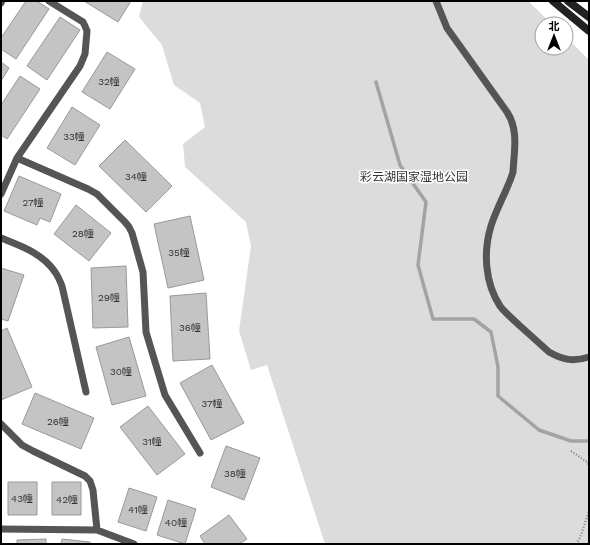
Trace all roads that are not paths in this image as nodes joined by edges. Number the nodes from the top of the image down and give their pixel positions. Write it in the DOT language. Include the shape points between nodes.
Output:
graph roads {
  1 [pos="49,1"];
  2 [pos="436,1"];
  3 [pos="553,1"];
  4 [pos="568,1"];
  5 [pos="589,17"];
  6 [pos="589,31"];
  7 [pos="17,158"];
  8 [pos="1,194"];
  9 [pos="1,238"];
  10 [pos="589,357"];
  11 [pos="86,392"];
  12 [pos="1,424"];
  13 [pos="200,454"];
  14 [pos="1,529"];
  15 [pos="97,530"];
  16 [pos="134,544"];
  1 -- 7 [label="lane" via="83,22 87,31 85,54 80,66"];
  2 -- 10 [label="lane" via="447,28 511,117 515,132 512,178 488,236 487,264 492,288 500,306 507,314 549,352 564,359"];
  3 -- 6 [label="main road"];
  4 -- 5 [label="main road"];
  7 -- 8 [label="lane"];
  7 -- 13 [label="lane" via="97,194 129,227 143,272 146,332 164,395"];
  9 -- 11 [label="lane" via="30,250 45,260 55,272 62,286"];
  12 -- 15 [label="lane" via="22,445 85,476 90,481"];
  14 -- 15 [label="lane"];
  15 -- 16 [label="lane"];
}
